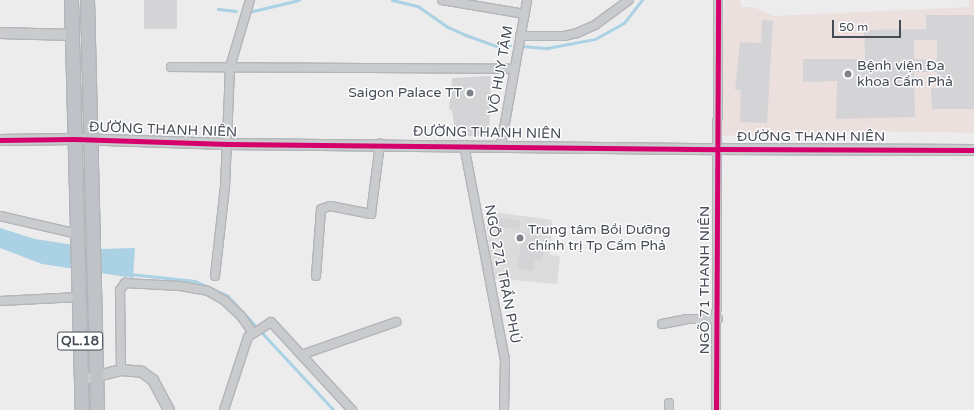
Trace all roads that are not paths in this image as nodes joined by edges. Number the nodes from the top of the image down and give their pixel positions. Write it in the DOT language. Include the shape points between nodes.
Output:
graph roads {
  1 [pos="71,0"];
  2 [pos="87,0"];
  3 [pos="250,0"];
  4 [pos="442,0"];
  5 [pos="527,0"];
  6 [pos="629,0"];
  7 [pos="718,0"];
  8 [pos="525,14"];
  9 [pos="0,33"];
  10 [pos="72,35"];
  11 [pos="520,36"];
  12 [pos="171,67"];
  13 [pos="230,67"];
  14 [pos="514,69"];
  15 [pos="74,139"];
  16 [pos="0,140"];
  17 [pos="91,140"];
  18 [pos="228,144"];
  19 [pos="380,144"];
  20 [pos="464,145"];
  21 [pos="502,145"];
  22 [pos="718,149"];
  23 [pos="974,150"];
  24 [pos="0,216"];
  25 [pos="78,239"];
  26 [pos="215,276"];
  27 [pos="316,276"];
  28 [pos="79,296"];
  29 [pos="0,301"];
  30 [pos="718,319"];
  31 [pos="396,322"];
  32 [pos="662,324"];
  33 [pos="254,332"];
  34 [pos="301,354"];
  35 [pos="121,370"];
  36 [pos="97,376"];
  37 [pos="81,380"];
  38 [pos="82,410"];
  39 [pos="97,410"];
  40 [pos="169,410"];
  41 [pos="224,410"];
  42 [pos="352,410"];
  43 [pos="502,410"];
  44 [pos="716,410"];
  1 -- 10 [label="highway, QL.18"];
  2 -- 17 [label="highway, QL.18"];
  3 -- 13 [label="street"];
  4 -- 8 [label="street"];
  5 -- 8 [label="street, VÕ HUY TÂM"];
  6 -- 11 [label="street" via="594,25 577,33 564,36"];
  7 -- 22 [label="street, NGÕ 71 THANH NIÊN"];
  8 -- 11 [label="street, VÕ HUY TÂM"];
  9 -- 10 [label="street"];
  10 -- 15 [label="highway, QL.18"];
  11 -- 14 [label="street, VÕ HUY TÂM"];
  12 -- 13 [label="street"];
  13 -- 14 [label="street"];
  13 -- 18 [label="street"];
  14 -- 21 [label="street, VÕ HUY TÂM"];
  15 -- 16 [label="street, ĐƯỜNG THANH NIÊN"];
  15 -- 17 [label="street, ĐƯỜNG THANH NIÊN"];
  15 -- 25 [label="highway, QL.18"];
  17 -- 18 [label="street, ĐƯỜNG THANH NIÊN"];
  17 -- 36 [label="highway, QL.18"];
  18 -- 19 [label="street, ĐƯỜNG THANH NIÊN"];
  18 -- 26 [label="street"];
  19 -- 20 [label="street, ĐƯỜNG THANH NIÊN"];
  19 -- 27 [label="street" via="371,214 330,206 321,209"];
  20 -- 21 [label="street, ĐƯỜNG THANH NIÊN"];
  20 -- 43 [label="street, NGÕ 271 TRẦN PHÚ" via="504,359"];
  21 -- 22 [label="street, ĐƯỜNG THANH NIÊN"];
  22 -- 23 [label="street, ĐƯỜNG THANH NIÊN"];
  22 -- 30 [label="street, NGÕ 71 THANH NIÊN"];
  24 -- 25 [label="street"];
  25 -- 28 [label="highway, QL.18"];
  28 -- 29 [label="street"];
  28 -- 37 [label="highway, QL.18"];
  30 -- 32 [label="street" via="687,319"];
  30 -- 44 [label="street, NGÕ 71 THANH NIÊN"];
  31 -- 34 [label="street"];
  33 -- 34 [label="street" via="268,324"];
  33 -- 35 [label="street" via="225,301 208,291 180,286 126,283 120,290"];
  33 -- 41 [label="street" via="245,344"];
  34 -- 42 [label="street"];
  35 -- 36 [label="street"];
  35 -- 40 [label="street" via="142,372 153,380"];
  36 -- 37 [label="street"];
  36 -- 39 [label="highway, QL.18"];
  37 -- 38 [label="highway, QL.18"];
}
